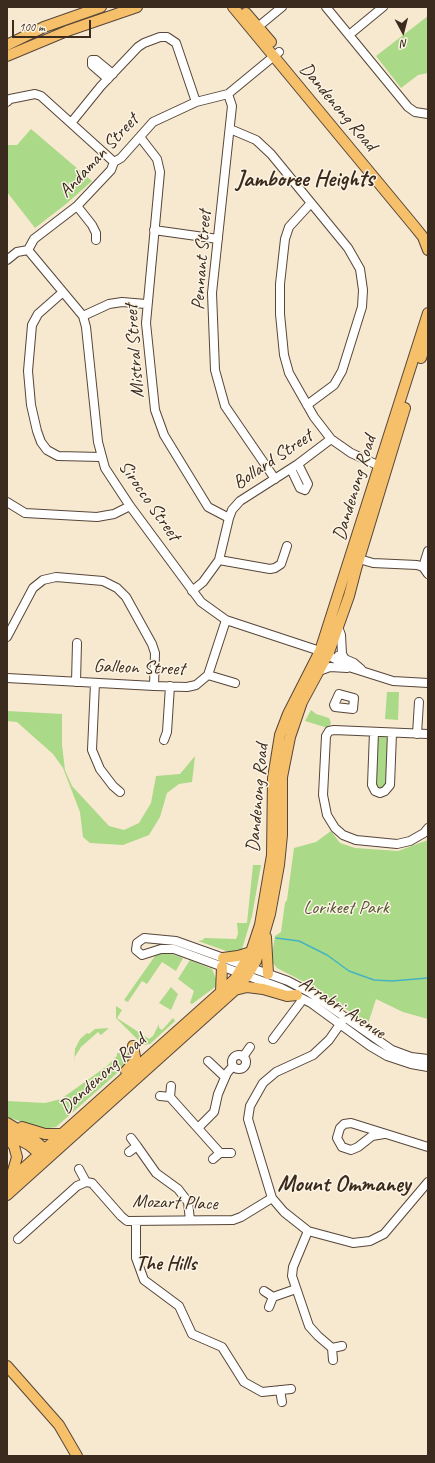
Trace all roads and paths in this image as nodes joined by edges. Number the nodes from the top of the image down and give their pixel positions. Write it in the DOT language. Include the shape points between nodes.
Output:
graph roads {
  1 [pos="100,7"];
  2 [pos="137,7"];
  3 [pos="232,7"];
  4 [pos="241,7"];
  5 [pos="282,7"];
  6 [pos="326,7"];
  7 [pos="383,7"];
  8 [pos="255,29"];
  9 [pos="349,35"];
  10 [pos="7,45"];
  11 [pos="276,54"];
  12 [pos="7,56"];
  13 [pos="228,94"];
  14 [pos="7,102"];
  15 [pos="196,102"];
  16 [pos="428,114"];
  17 [pos="71,123"];
  18 [pos="230,129"];
  19 [pos="140,137"];
  20 [pos="114,162"];
  21 [pos="310,204"];
  22 [pos="77,206"];
  23 [pos="154,230"];
  24 [pos="428,233"];
  25 [pos="218,239"];
  26 [pos="96,240"];
  27 [pos="28,250"];
  28 [pos="428,250"];
  29 [pos="7,260"];
  30 [pos="63,292"];
  31 [pos="146,304"];
  32 [pos="428,313"];
  33 [pos="83,316"];
  34 [pos="428,337"];
  35 [pos="307,405"];
  36 [pos="331,439"];
  37 [pos="101,457"];
  38 [pos="298,464"];
  39 [pos="383,467"];
  40 [pos="291,469"];
  41 [pos="275,479"];
  42 [pos="7,502"];
  43 [pos="130,506"];
  44 [pos="229,518"];
  45 [pos="287,546"];
  46 [pos="428,551"];
  47 [pos="354,559"];
  48 [pos="219,560"];
  49 [pos="373,563"];
  50 [pos="356,569"];
  51 [pos="425,570"];
  52 [pos="192,591"];
  53 [pos="226,620"];
  54 [pos="338,627"];
  55 [pos="7,638"];
  56 [pos="77,643"];
  57 [pos="326,653"];
  58 [pos="345,658"];
  59 [pos="352,668"];
  60 [pos="319,671"];
  61 [pos="365,672"];
  62 [pos="208,675"];
  63 [pos="7,678"];
  64 [pos="76,682"];
  65 [pos="95,683"];
  66 [pos="234,683"];
  67 [pos="428,683"];
  68 [pos="154,686"];
  69 [pos="170,686"];
  70 [pos="419,699"];
  71 [pos="374,732"];
  72 [pos="392,733"];
  73 [pos="417,734"];
  74 [pos="428,734"];
  75 [pos="164,740"];
  76 [pos="120,792"];
  77 [pos="428,828"];
  78 [pos="266,931"];
  79 [pos="149,940"];
  80 [pos="152,952"];
  81 [pos="251,952"];
  82 [pos="222,962"];
  83 [pos="243,971"];
  84 [pos="268,974"];
  85 [pos="235,990"];
  86 [pos="221,992"];
  87 [pos="300,997"];
  88 [pos="342,1021"];
  89 [pos="273,1039"];
  90 [pos="133,1046"];
  91 [pos="250,1047"];
  92 [pos="428,1059"];
  93 [pos="208,1061"];
  94 [pos="428,1067"];
  95 [pos="225,1077"];
  96 [pos="121,1082"];
  97 [pos="171,1086"];
  98 [pos="160,1096"];
  99 [pos="170,1097"];
  100 [pos="7,1126"];
  101 [pos="198,1128"];
  102 [pos="62,1134"];
  103 [pos="384,1134"];
  104 [pos="7,1138"];
  105 [pos="131,1138"];
  106 [pos="137,1146"];
  107 [pos="428,1147"];
  108 [pos="129,1152"];
  109 [pos="220,1153"];
  110 [pos="231,1153"];
  111 [pos="45,1155"];
  112 [pos="213,1159"];
  113 [pos="79,1169"];
  114 [pos="9,1181"];
  115 [pos="86,1182"];
  116 [pos="428,1182"];
  117 [pos="7,1195"];
  118 [pos="272,1198"];
  119 [pos="190,1220"];
  120 [pos="136,1221"];
  121 [pos="308,1231"];
  122 [pos="11,1233"];
  123 [pos="296,1289"];
  124 [pos="264,1291"];
  125 [pos="273,1297"];
  126 [pos="269,1307"];
  127 [pos="342,1346"];
  128 [pos="332,1348"];
  129 [pos="334,1360"];
  130 [pos="7,1366"];
  131 [pos="7,1373"];
  132 [pos="291,1389"];
  133 [pos="280,1390"];
  134 [pos="282,1402"];
  135 [pos="72,1456"];
  136 [pos="77,1456"];
  1 -- 10 [label="main road" via="44,27"];
  2 -- 12 [label="main road" via="67,31"];
  3 -- 8 [label="main road, Dandenong Road"];
  4 -- 8 [label="main road, Dandenong Road"];
  5 -- 8 [label="street"];
  6 -- 9 [label="street"];
  7 -- 9 [label="street"];
  8 -- 11 [label="main road, Dandenong Road"];
  9 -- 16 [label="street" via="408,107 416,112"];
  11 -- 13 [label="street"];
  11 -- 24 [label="main road, Dandenong Road"];
  11 -- 28 [label="main road, Dandenong Road" via="423,237"];
  13 -- 15 [label="street, Andaman Street"];
  13 -- 18 [label="street, Pennant Street" via="232,106"];
  14 -- 17 [label="street" via="10,99 35,94 41,96"];
  15 -- 17 [label="street" via="176,43 160,37 144,43 110,76"];
  15 -- 19 [label="street, Andaman Street" via="153,122"];
  17 -- 20 [label="street"];
  18 -- 21 [label="street" via="256,140"];
  18 -- 25 [label="street, Pennant Street"];
  19 -- 20 [label="street, Andaman Street"];
  19 -- 23 [label="street, Mistral Street" via="158,159 160,172"];
  20 -- 22 [label="street, Andaman Street" via="110,170"];
  21 -- 35 [label="street" via="288,227 280,284 284,355 288,373"];
  21 -- 35 [label="street" via="348,248 360,270 363,290 362,307 342,371 334,385"];
  22 -- 26 [label="street" via="92,225"];
  22 -- 27 [label="street, Andaman Street" via="34,239"];
  23 -- 25 [label="street"];
  23 -- 31 [label="street, Mistral Street"];
  25 -- 41 [label="street, Pennant Street" via="212,292 216,370 225,406"];
  27 -- 29 [label="street, Andaman Street" via="17,252"];
  27 -- 30 [label="street, Sirocco Street"];
  30 -- 33 [label="street, Sirocco Street"];
  30 -- 37 [label="street" via="38,314 32,325 28,371 31,405 37,431 47,450 58,456"];
  31 -- 33 [label="street" via="109,304"];
  31 -- 44 [label="street, Mistral Street" via="155,410 164,435 208,507"];
  32 -- 39 [label="main road, Dandenong Road"];
  33 -- 37 [label="street, Sirocco Street"];
  34 -- 39 [label="main road, Dandenong Road"];
  35 -- 36 [label="street"];
  36 -- 38 [label="street, Bollard Street"];
  36 -- 39 [label="street" via="351,454"];
  37 -- 43 [label="street, Sirocco Street" via="114,483"];
  38 -- 40 [label="street, Bollard Street"];
  38 -- 40 [label="street" via="308,484 305,490 300,488"];
  39 -- 47 [label="main road, Dandenong Road"];
  40 -- 41 [label="street, Bollard Street"];
  41 -- 44 [label="street, Bollard Street" via="240,501"];
  42 -- 43 [label="street" via="25,513 97,517 114,514"];
  43 -- 52 [label="street, Sirocco Street"];
  44 -- 48 [label="street, Bollard Street"];
  45 -- 48 [label="street" via="281,564 275,568"];
  46 -- 51 [label="street"];
  47 -- 49 [label="street"];
  47 -- 50 [label="main road, Dandenong Road"];
  47 -- 57 [label="main road, Dandenong Road"];
  48 -- 52 [label="street, Bollard Street"];
  49 -- 50 [label="street"];
  49 -- 51 [label="street" via="417,565"];
  50 -- 54 [label="main road, Dandenong Road"];
  52 -- 53 [label="street, Sirocco Street" via="211,610"];
  53 -- 57 [label="street, Sirocco Street"];
  53 -- 62 [label="street, Galleon Street"];
  54 -- 57 [label="main road, Dandenong Road"];
  54 -- 58 [label="street" via="342,654"];
  55 -- 68 [label="street" via="33,588 43,580 56,577 103,581 117,588 126,597 152,644 155,653"];
  56 -- 64 [label="street"];
  57 -- 58 [label="street"];
  57 -- 59 [label="street"];
  57 -- 60 [label="main road, Dandenong Road"];
  57 -- 81 [label="main road, Dandenong Road" via="288,714 280,735 273,778 272,855 260,925"];
  58 -- 61 [label="street"];
  59 -- 60 [label="street" via="330,667"];
  59 -- 61 [label="street"];
  60 -- 78 [label="main road, Dandenong Road" via="302,702 286,752 282,777 281,851"];
  61 -- 67 [label="street" via="393,681"];
  62 -- 66 [label="street"];
  62 -- 69 [label="street, Galleon Street" via="196,685"];
  63 -- 64 [label="street, Galleon Street"];
  64 -- 65 [label="street, Galleon Street"];
  65 -- 68 [label="street, Galleon Street"];
  65 -- 76 [label="street" via="92,750 100,769"];
  68 -- 69 [label="street, Galleon Street"];
  69 -- 75 [label="street" via="167,732"];
  70 -- 73 [label="street"];
  71 -- 72 [label="street"];
  71 -- 72 [label="street" via="372,785 375,791 380,793 390,785"];
  71 -- 77 [label="street" via="334,730 329,731 326,736 323,795 327,815 343,835 356,840 397,844 410,841"];
  72 -- 73 [label="street"];
  73 -- 74 [label="street"];
  78 -- 83 [label="main road, Dandenong Road"];
  78 -- 84 [label="main road"];
  79 -- 80 [label="street" via="153,944"];
  79 -- 80 [label="street" via="139,940 136,948 142,955"];
  79 -- 82 [label="street" via="176,941"];
  80 -- 82 [label="street" via="174,949"];
  81 -- 82 [label="main road"];
  81 -- 83 [label="main road, Dandenong Road"];
  82 -- 83 [label="street"];
  82 -- 83 [label="street"];
  82 -- 86 [label="main road"];
  83 -- 84 [label="street, Arrabri Avenue"];
  83 -- 85 [label="main road, Dandenong Road"];
  83 -- 86 [label="main road, Dandenong Road"];
  83 -- 87 [label="street, Arrabri Avenue"];
  84 -- 88 [label="street, Arrabri Avenue" via="304,990"];
  85 -- 87 [label="main road" via="247,987"];
  85 -- 111 [label="main road, Dandenong Road"];
  86 -- 96 [label="main road, Dandenong Road"];
  87 -- 88 [label="street, Arrabri Avenue"];
  87 -- 89 [label="street"];
  88 -- 92 [label="street, Arrabri Avenue" via="392,1050 411,1057"];
  88 -- 94 [label="street, Arrabri Avenue" via="387,1056"];
  88 -- 118 [label="street" via="329,1040 313,1055 276,1072 263,1083 250,1106 248,1119"];
  90 -- 96 [label="main road" via="134,1062 125,1071"];
  91 -- 95 [label="street" via="243,1057 246,1060 244,1067 238,1069 233,1066"];
  93 -- 95 [label="street"];
  95 -- 101 [label="street" via="214,1112"];
  96 -- 102 [label="main road, Dandenong Road"];
  97 -- 99 [label="street"];
  98 -- 99 [label="street"];
  99 -- 101 [label="street"];
  100 -- 102 [label="main road" via="45,1134"];
  100 -- 111 [label="main road" via="32,1138"];
  101 -- 109 [label="street"];
  102 -- 111 [label="main road, Dandenong Road"];
  103 -- 103 [label="street" via="372,1136 350,1150 341,1146 337,1136 340,1128 349,1123"];
  103 -- 107 [label="street"];
  104 -- 114 [label="main road" via="14,1146 17,1157 16,1167"];
  105 -- 106 [label="street"];
  106 -- 108 [label="street"];
  106 -- 119 [label="street" via="156,1173 178,1189 188,1202"];
  109 -- 110 [label="street"];
  109 -- 112 [label="street"];
  111 -- 114 [label="main road"];
  111 -- 117 [label="main road"];
  113 -- 115 [label="street, Mozart Place"];
  115 -- 120 [label="street, Mozart Place" via="92,1183 121,1216"];
  115 -- 122 [label="street" via="77,1186 19,1241"];
  116 -- 121 [label="street" via="384,1234 370,1241 353,1243"];
  118 -- 119 [label="street, Mozart Place" via="233,1220"];
  118 -- 121 [label="street" via="284,1212"];
  119 -- 120 [label="street, Mozart Place"];
  120 -- 133 [label="street" via="136,1258 144,1280 179,1306 192,1334 222,1347 244,1382 262,1392"];
  121 -- 123 [label="street" via="292,1270"];
  123 -- 125 [label="street"];
  123 -- 128 [label="street" via="309,1326"];
  124 -- 125 [label="street"];
  125 -- 126 [label="street"];
  127 -- 128 [label="street"];
  128 -- 129 [label="street"];
  130 -- 136 [label="main road" via="59,1425"];
  131 -- 135 [label="main road" via="55,1428"];
  132 -- 133 [label="street"];
  133 -- 134 [label="street"];
}
